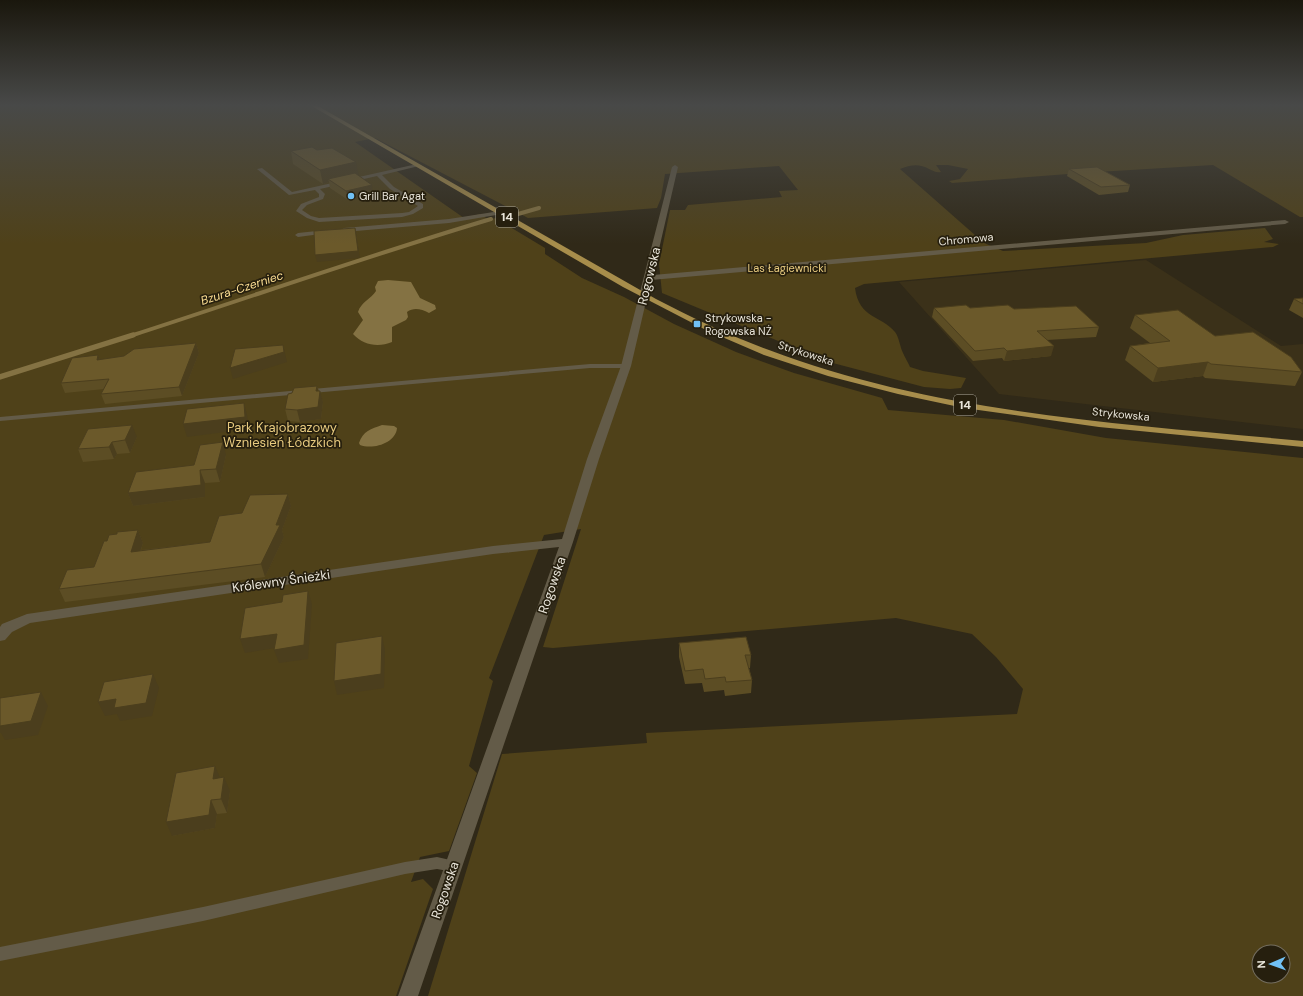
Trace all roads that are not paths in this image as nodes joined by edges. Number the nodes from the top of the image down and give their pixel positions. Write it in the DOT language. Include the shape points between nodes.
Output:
graph roads {
  1 [pos="394,151"];
  2 [pos="418,165"];
  3 [pos="675,167"];
  4 [pos="260,169"];
  5 [pos="378,174"];
  6 [pos="317,189"];
  7 [pos="500,213"];
  8 [pos="1285,222"];
  9 [pos="340,230"];
  10 [pos="334,231"];
  11 [pos="298,235"];
  12 [pos="649,278"];
  13 [pos="644,297"];
  14 [pos="626,366"];
  15 [pos="0,419"];
  16 [pos="1303,444"];
  17 [pos="567,542"];
  18 [pos="0,636"];
  19 [pos="454,866"];
  20 [pos="0,954"];
  21 [pos="408,996"];
  1 -- 2 [label="main road, Strykowska / 14"];
  2 -- 5 [label="lane"];
  2 -- 7 [label="main road, Strykowska / 14"];
  3 -- 12 [label="street, Rogowska"];
  4 -- 6 [label="lane" via="289,194"];
  5 -- 6 [label="lane"];
  5 -- 6 [label="lane" via="392,188 421,207 402,215 319,220 298,211 303,205 321,198 322,194"];
  7 -- 9 [label="lane" via="449,221"];
  7 -- 13 [label="main road, Strykowska / 14"];
  8 -- 12 [label="street, Chromowa"];
  10 -- 11 [label="lane"];
  12 -- 13 [label="street, Rogowska"];
  13 -- 14 [label="street, Rogowska"];
  13 -- 16 [label="main road, Strykowska / 14" via="697,324 769,353 832,374 896,390 1063,420"];
  14 -- 15 [label="lane" via="590,366"];
  14 -- 17 [label="street, Rogowska"];
  17 -- 18 [label="street, Królewny Śnieżki" via="486,551 27,619 7,628"];
  17 -- 19 [label="street, Rogowska"];
  19 -- 20 [label="lane" via="437,863 405,868 203,914"];
  19 -- 21 [label="street, Rogowska"];
}
